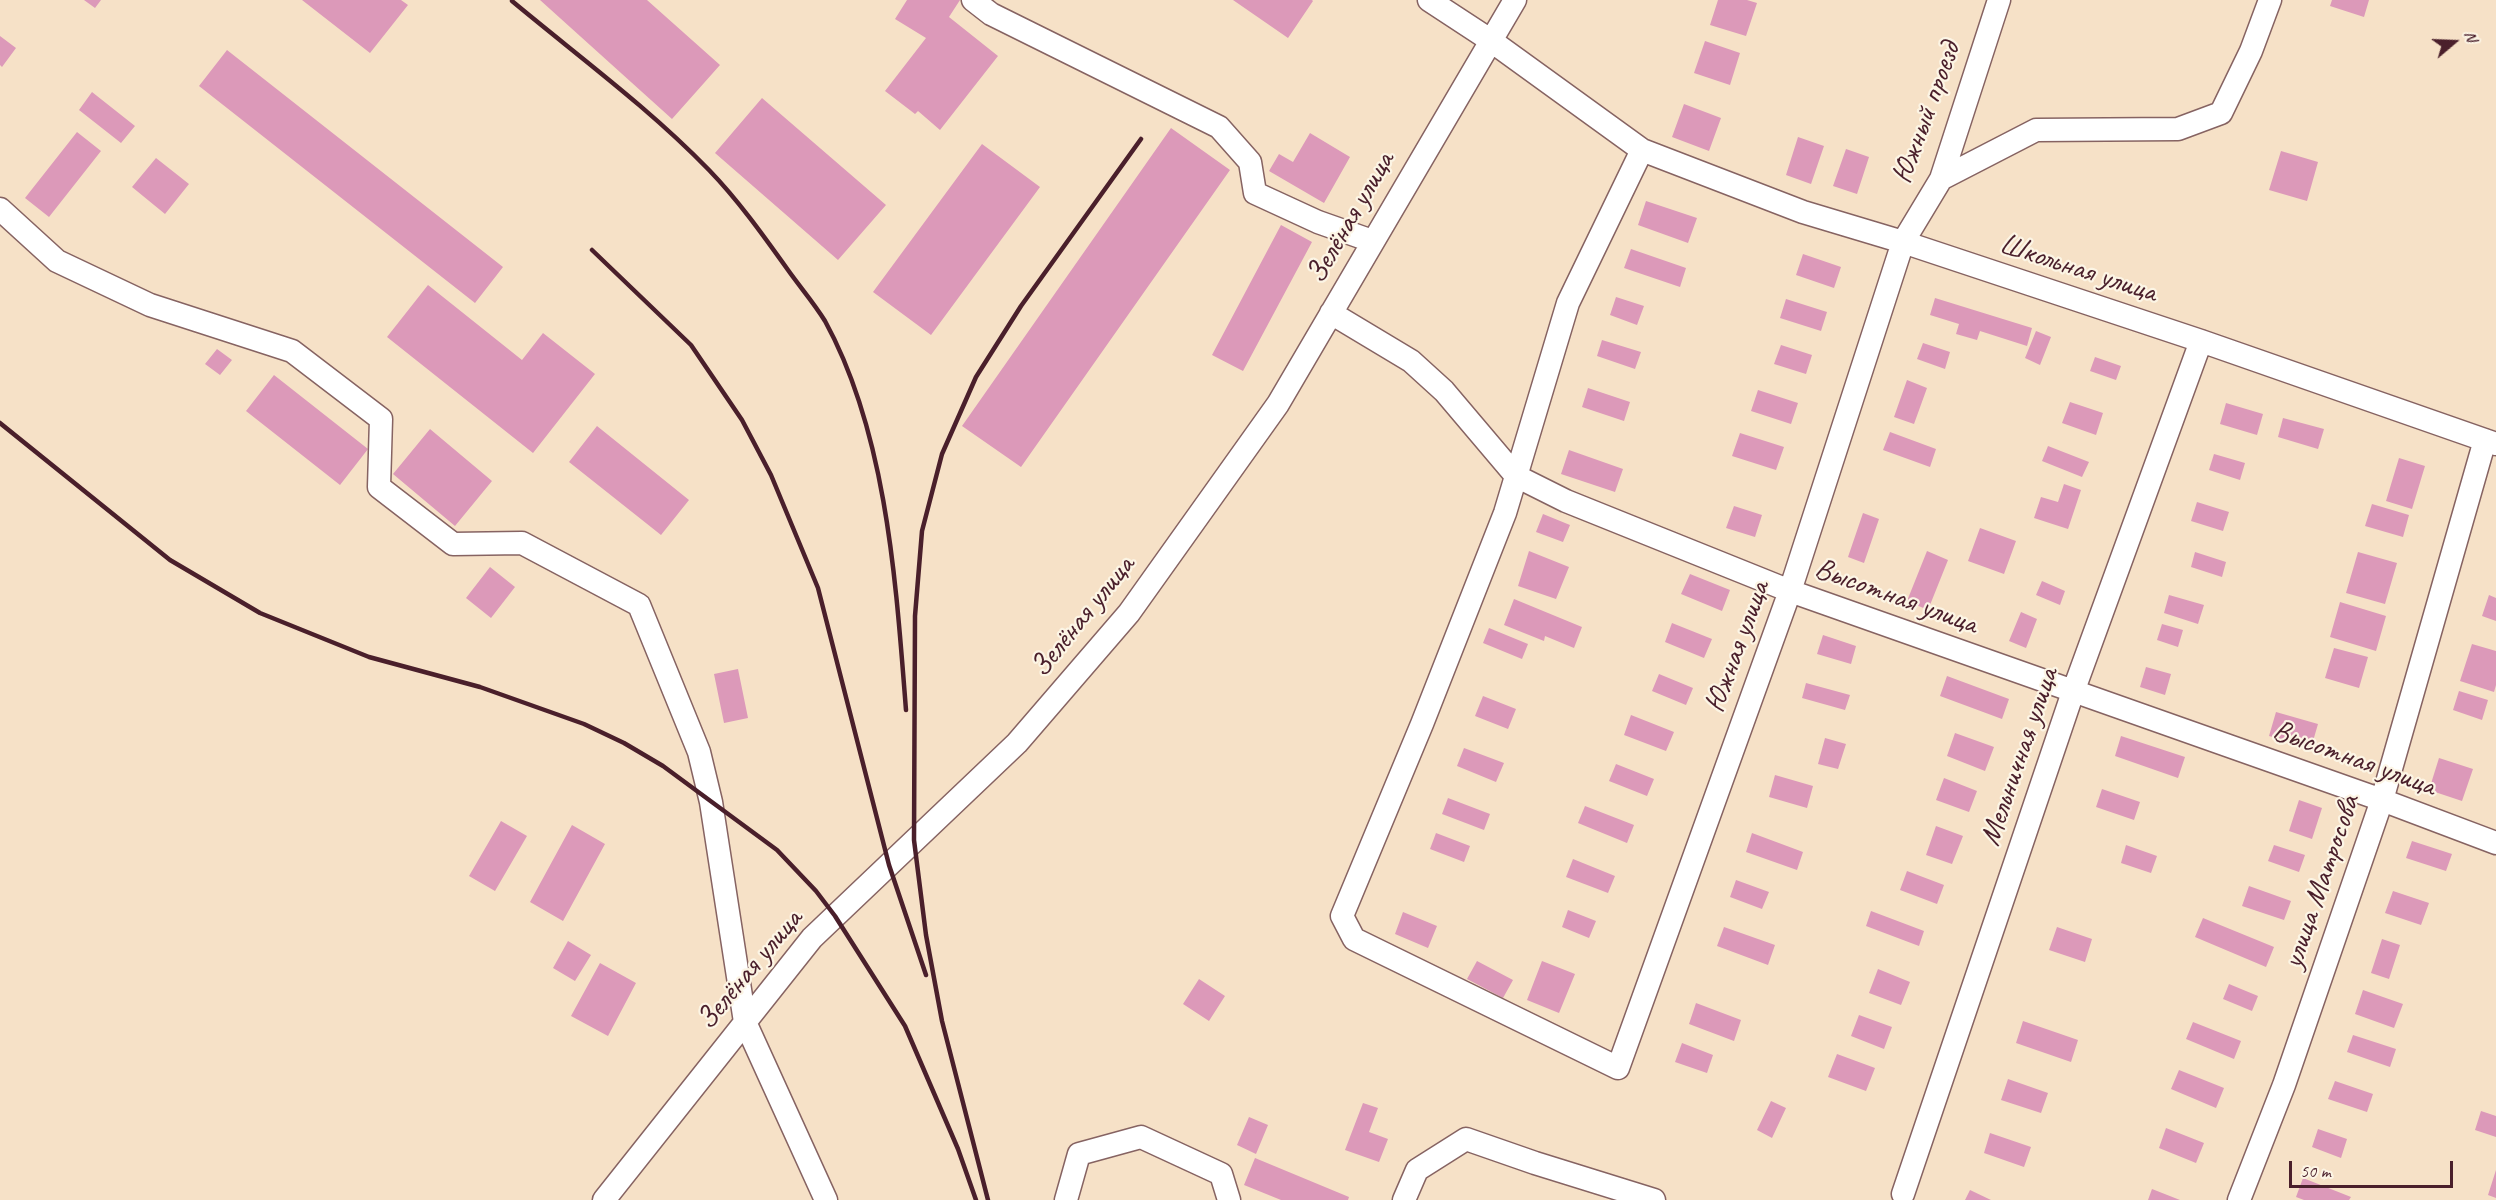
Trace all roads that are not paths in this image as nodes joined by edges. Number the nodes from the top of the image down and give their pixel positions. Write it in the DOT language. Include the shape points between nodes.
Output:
graph roads {
  1 [pos="973,0"];
  2 [pos="1429,0"];
  3 [pos="1515,0"];
  4 [pos="1999,0"];
  5 [pos="2270,0"];
  6 [pos="1490,40"];
  7 [pos="1642,150"];
  8 [pos="1941,179"];
  9 [pos="0,209"];
  10 [pos="1372,242"];
  11 [pos="1903,242"];
  12 [pos="1331,313"];
  13 [pos="2201,341"];
  14 [pos="2491,442"];
  15 [pos="1515,476"];
  16 [pos="1790,591"];
  17 [pos="2073,692"];
  18 [pos="2382,800"];
  19 [pos="2496,843"];
  20 [pos="745,1022"];
  21 [pos="1903,1194"];
  22 [pos="604,1200"];
  23 [pos="826,1200"];
  24 [pos="1066,1200"];
  25 [pos="1229,1200"];
  26 [pos="1404,1200"];
  27 [pos="1654,1200"];
  28 [pos="2240,1200"];
  1 -- 10 [label="street" via="991,14 1219,127 1250,162 1255,193"];
  2 -- 6 [label="street, Школьная улица"];
  3 -- 6 [label="street, Зелёная улица"];
  4 -- 8 [label="street, Южный проезд"];
  5 -- 8 [label="street" via="2221,113 2178,129 2036,130"];
  6 -- 7 [label="street, Школьная улица"];
  6 -- 10 [label="street, Зелёная улица"];
  7 -- 11 [label="street, Школьная улица" via="1803,212"];
  7 -- 15 [label="street" via="1568,303"];
  8 -- 11 [label="street, Южный проезд"];
  9 -- 20 [label="street" via="57,261 150,305 292,351 381,419 379,487 453,544 522,543 639,605 699,752 711,802"];
  10 -- 12 [label="street, Зелёная улица"];
  11 -- 13 [label="street, Школьная улица"];
  11 -- 16 [label="street, Южная улица"];
  12 -- 15 [label="street, Высотная улица" via="1411,361 1444,391"];
  12 -- 20 [label="street, Зелёная улица" via="1278,404 1129,613 1017,743 812,938"];
  13 -- 14 [label="street, Школьная улица"];
  13 -- 17 [label="street, Мельничная улица"];
  14 -- 18 [label="street, улица Матросова"];
  15 -- 16 [label="street, Высотная улица" via="1566,501"];
  15 -- 16 [label="street, Южная улица" via="1505,513 1342,916 1354,939 1618,1068"];
  16 -- 17 [label="street, Высотная улица"];
  17 -- 18 [label="street, Высотная улица"];
  17 -- 21 [label="street, Мельничная улица"];
  18 -- 19 [label="street, Высотная улица"];
  18 -- 28 [label="street, улица Матросова"];
  20 -- 22 [label="street, Зелёная улица"];
  20 -- 23 [label="street"];
  24 -- 25 [label="street" via="1079,1154 1141,1137 1221,1174"];
  26 -- 27 [label="street" via="1417,1170 1466,1139"];
}
